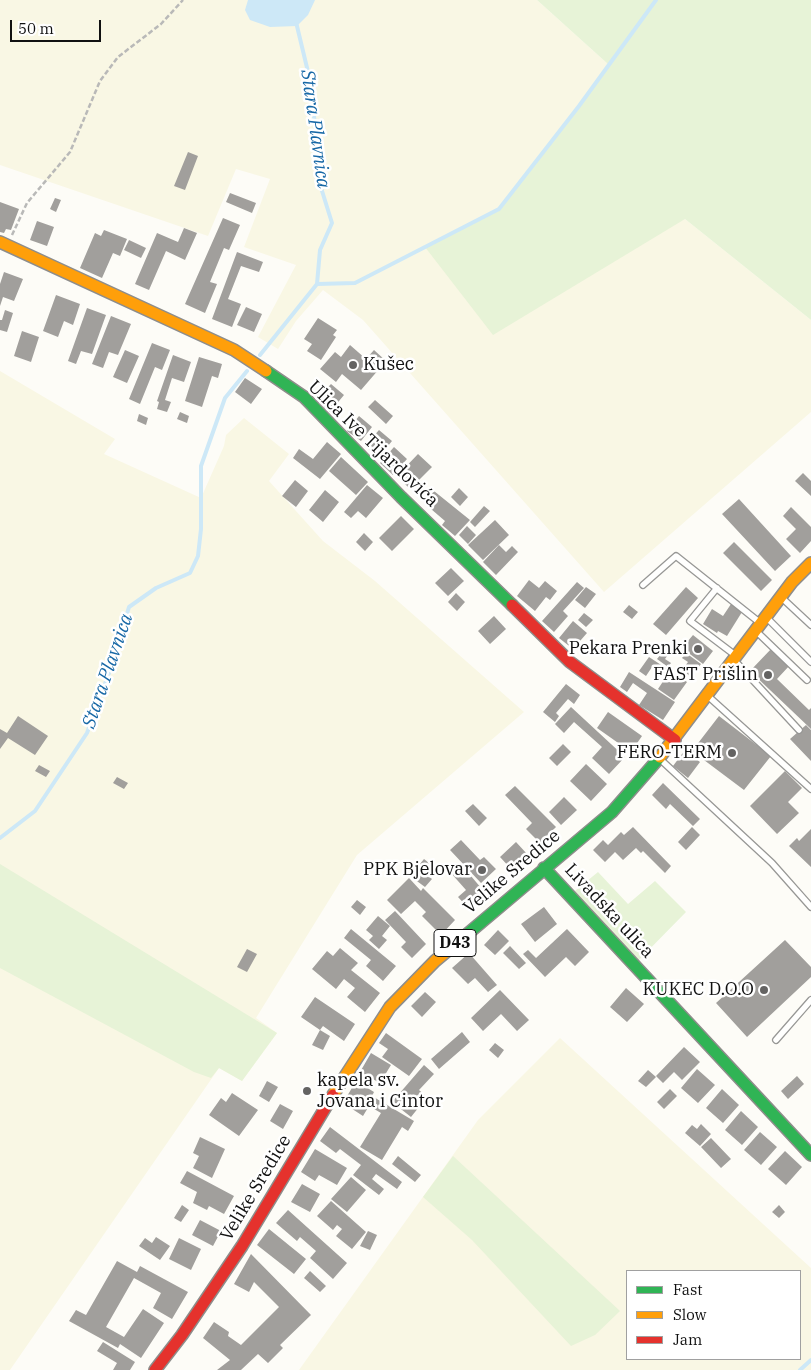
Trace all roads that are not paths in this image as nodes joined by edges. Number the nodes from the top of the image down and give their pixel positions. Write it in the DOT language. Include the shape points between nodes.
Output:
graph roads {
  1 [pos="4,244"];
  2 [pos="811,563"];
  3 [pos="643,585"];
  4 [pos="717,588"];
  5 [pos="781,596"];
  6 [pos="761,623"];
  7 [pos="811,626"];
  8 [pos="735,658"];
  9 [pos="811,662"];
  10 [pos="807,680"];
  11 [pos="707,696"];
  12 [pos="799,730"];
  13 [pos="675,740"];
  14 [pos="659,758"];
  15 [pos="811,789"];
  16 [pos="544,868"];
  17 [pos="811,907"];
  18 [pos="811,1000"];
  19 [pos="776,1040"];
  20 [pos="811,1155"];
  21 [pos="155,1370"];
  1 -- 13 [label="street, Ulica Ive Tijardovića" via="234,350 304,397 570,662"];
  2 -- 5 [label="street, Velike Sredice / D43"];
  3 -- 4 [label="lane" via="676,556"];
  4 -- 6 [label="lane"];
  4 -- 8 [label="lane" via="690,621"];
  5 -- 6 [label="street, Velike Sredice / D43"];
  5 -- 7 [label="lane"];
  6 -- 8 [label="street, Velike Sredice / D43"];
  6 -- 9 [label="lane"];
  6 -- 10 [label="lane"];
  8 -- 11 [label="street, Velike Sredice / D43"];
  8 -- 12 [label="lane"];
  11 -- 13 [label="street, Velike Sredice / D43"];
  11 -- 15 [label="lane"];
  13 -- 14 [label="street, Velike Sredice / D43"];
  14 -- 16 [label="street, Velike Sredice / D43" via="612,812"];
  14 -- 17 [label="lane" via="772,864"];
  16 -- 20 [label="street, Livadska ulica"];
  16 -- 21 [label="street, Velike Sredice / D43" via="435,961 390,1007 242,1246"];
  18 -- 19 [label="lane"];
}
